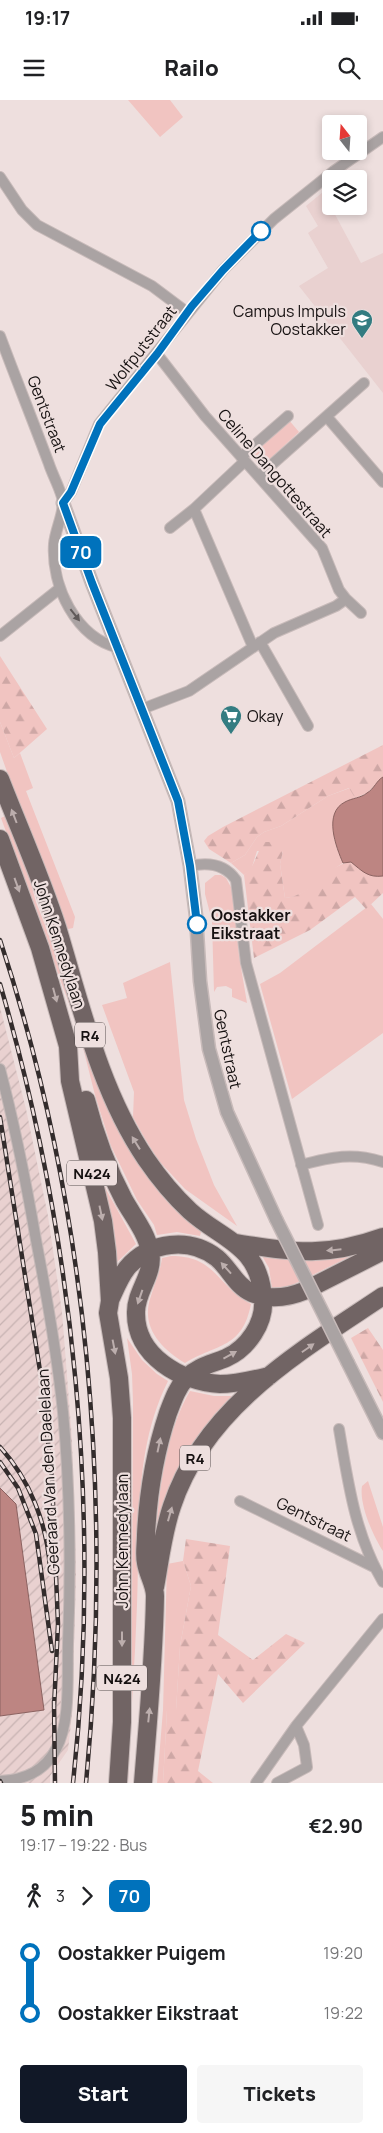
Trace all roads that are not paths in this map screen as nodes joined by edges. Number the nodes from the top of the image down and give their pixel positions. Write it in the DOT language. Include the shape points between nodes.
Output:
graph roads {
  1 [pos="383,137"];
  2 [pos="0,177"];
  3 [pos="188,313"];
  4 [pos="0,336"];
  5 [pos="157,354"];
  6 [pos="364,383"];
  7 [pos="288,416"];
  8 [pos="327,417"];
  9 [pos="243,459"];
  10 [pos="258,476"];
  11 [pos="383,482"];
  12 [pos="63,503"];
  13 [pos="194,509"];
  14 [pos="170,528"];
  15 [pos="59,588"];
  16 [pos="346,599"];
  17 [pos="362,613"];
  18 [pos="0,636"];
  19 [pos="256,645"];
  20 [pos="119,648"];
  21 [pos="142,709"];
  22 [pos="308,726"];
  23 [pos="0,779"];
  24 [pos="0,840"];
  25 [pos="190,866"];
  26 [pos="68,1046"];
  27 [pos="0,1069"];
  28 [pos="383,1162"];
  29 [pos="301,1165"];
  30 [pos="318,1225"];
  31 [pos="383,1237"];
  32 [pos="235,1242"];
  33 [pos="150,1250"];
  34 [pos="383,1252"];
  35 [pos="263,1296"];
  36 [pos="383,1296"];
  37 [pos="110,1301"];
  38 [pos="268,1376"];
  39 [pos="187,1377"];
  40 [pos="338,1429"];
  41 [pos="383,1433"];
  42 [pos="240,1500"];
  43 [pos="374,1566"];
  44 [pos="383,1582"];
  45 [pos="155,1591"];
  46 [pos="383,1619"];
  47 [pos="296,1726"];
  48 [pos="0,1781"];
  49 [pos="118,1783"];
  50 [pos="143,1783"];
  51 [pos="256,1783"];
  52 [pos="276,1783"];
  1 -- 3 [label="street, Wolfputstraat" via="334,170 274,218 223,270"];
  2 -- 3 [label="street" via="22,210 37,225 152,286"];
  3 -- 5 [label="street, Wolfputstraat"];
  4 -- 12 [label="street, Gentstraat"];
  5 -- 9 [label="street, Celine Dangottestraat"];
  5 -- 12 [label="street, Wolfputstraat" via="100,424 71,492"];
  6 -- 8 [label="street"];
  7 -- 9 [label="street"];
  8 -- 10 [label="street"];
  8 -- 11 [label="street"];
  9 -- 10 [label="street, Celine Dangottestraat"];
  9 -- 13 [label="street"];
  10 -- 16 [label="street, Celine Dangottestraat" via="322,548 339,590"];
  12 -- 15 [label="street" via="54,545 54,567"];
  12 -- 20 [label="street, Gentstraat"];
  13 -- 14 [label="street"];
  13 -- 19 [label="street"];
  15 -- 18 [label="street"];
  15 -- 20 [label="street, one-way" via="73,614 94,636 105,645"];
  16 -- 17 [label="street, Celine Dangottestraat"];
  16 -- 19 [label="street"];
  19 -- 21 [label="street" via="190,691"];
  19 -- 22 [label="street"];
  20 -- 21 [label="street, Gentstraat"];
  21 -- 25 [label="street, Gentstraat" via="178,801"];
  32 -- 23 [label="highway, John Kennedylaan / R4, one-way" via="191,1212 164,1182 130,1134 106,1080 56,924"];
  24 -- 26 [label="highway, John Kennedylaan / R4, one-way" via="40,948"];
  25 -- 29 [label="street" via="219,866 230,871 236,880 246,963"];
  25 -- 41 [label="street, Gentstraat, bridge" via="209,1049 227,1112 276,1219"];
  26 -- 33 [label="highway, R4" via="81,1079 98,1142"];
  26 -- 37 [label="highway, John Kennedylaan / N424, one-way" via="70,1081 103,1222"];
  27 -- 48 [label="street, Geeraard Van den Daelelaan" via="23,1168 58,1366 69,1580 62,1736 50,1758 37,1770 21,1778"];
  28 -- 29 [label="street" via="348,1155"];
  29 -- 30 [label="street"];
  31 -- 32 [label="highway, John Kennedylaan / R4, one-way" via="340,1250 310,1252"];
  32 -- 35 [label="highway, John Kennedylaan / R4" via="255,1268"];
  35 -- 33 [label="highway, John Kennedylaan / N424, one-way" via="244,1287 218,1259 193,1246 169,1245"];
  33 -- 37 [label="highway, John Kennedylaan / N424" via="128,1267"];
  33 -- 39 [label="highway, R4, one-way" via="151,1263 136,1311 140,1338 156,1359"];
  34 -- 35 [label="highway, John Kennedylaan / N424" via="292,1296"];
  39 -- 35 [label="highway, John Kennedylaan / R4, one-way" via="198,1368 235,1353 245,1344 262,1318"];
  38 -- 36 [label="highway, R4, one-way"];
  37 -- 49 [label="highway, John Kennedylaan / N424, one-way" via="108,1313 122,1418 122,1704"];
  38 -- 39 [label="highway, R4" via="226,1384"];
  45 -- 38 [label="highway, R4, one-way" via="166,1526 191,1465 229,1411"];
  45 -- 39 [label="highway, John Kennedylaan / R4, one-way" via="145,1562 147,1510 161,1436 174,1397"];
  40 -- 43 [label="street, Gentstraat" via="353,1508"];
  42 -- 43 [label="street, Gentstraat"];
  43 -- 44 [label="street, Gentstraat"];
  50 -- 45 [label="highway, John Kennedylaan / N424, one-way"];
  46 -- 47 [label="street"];
  47 -- 51 [label="street"];
  47 -- 52 [label="street" via="304,1745 307,1767"];
}
